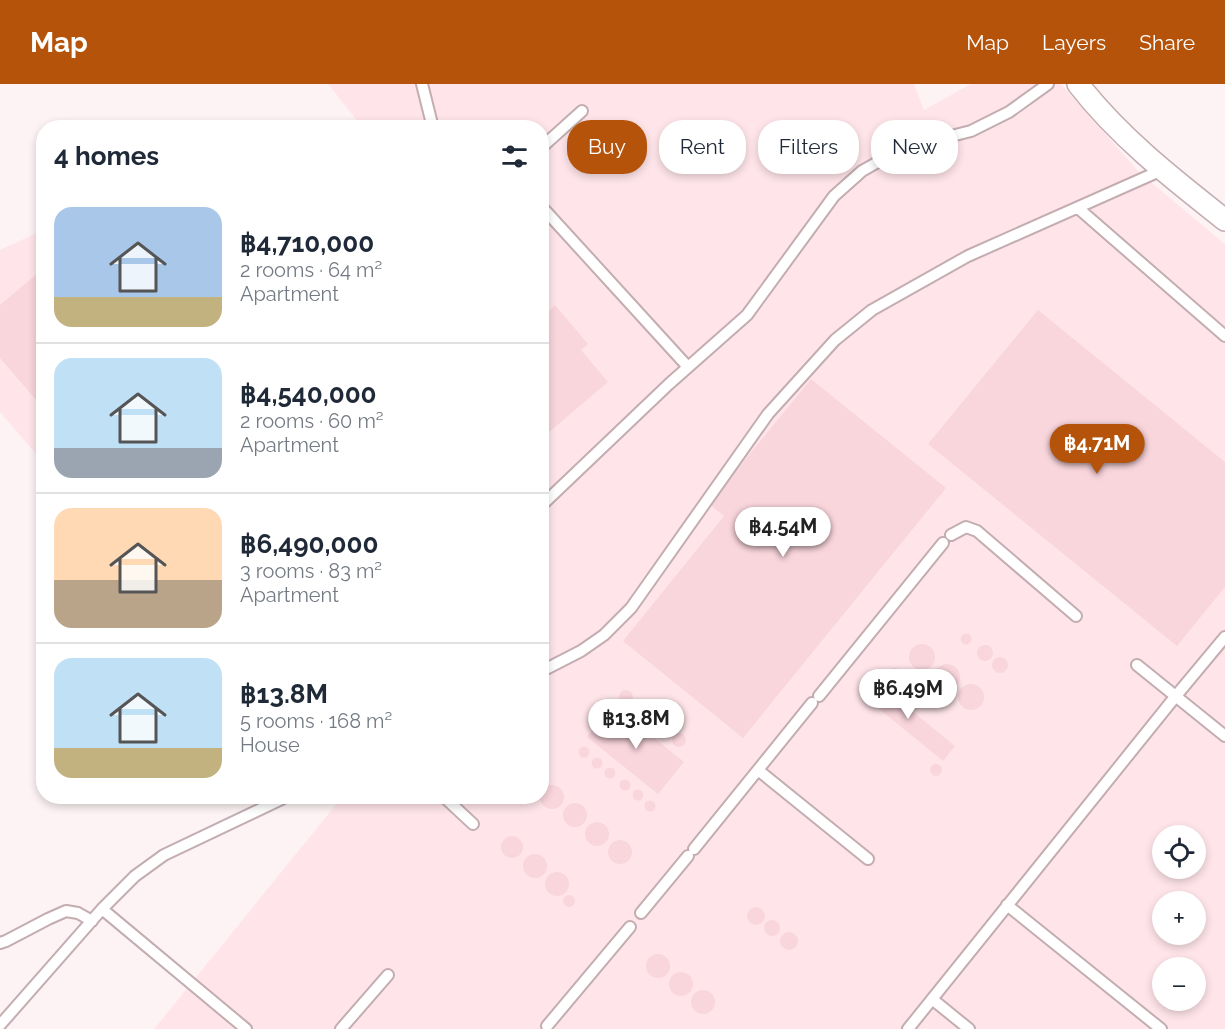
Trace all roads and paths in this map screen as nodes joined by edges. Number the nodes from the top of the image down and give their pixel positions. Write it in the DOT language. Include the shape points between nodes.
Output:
graph roads {
  1 [pos="422,84"];
  2 [pos="1048,84"];
  3 [pos="1078,84"];
  4 [pos="582,111"];
  5 [pos="431,120"];
  6 [pos="549,141"];
  7 [pos="1162,170"];
  8 [pos="1078,208"];
  9 [pos="549,215"];
  10 [pos="1225,220"];
  11 [pos="1225,336"];
  12 [pos="688,367"];
  13 [pos="549,497"];
  14 [pos="951,535"];
  15 [pos="943,543"];
  16 [pos="1076,616"];
  17 [pos="1225,637"];
  18 [pos="1137,665"];
  19 [pos="549,667"];
  20 [pos="1175,697"];
  21 [pos="1225,736"];
  22 [pos="758,770"];
  23 [pos="271,804"];
  24 [pos="452,804"];
  25 [pos="473,824"];
  26 [pos="868,859"];
  27 [pos="1008,905"];
  28 [pos="102,909"];
  29 [pos="641,913"];
  30 [pos="92,921"];
  31 [pos="630,927"];
  32 [pos="0,943"];
  33 [pos="388,975"];
  34 [pos="932,999"];
  35 [pos="0,1025"];
  36 [pos="547,1026"];
  37 [pos="246,1029"];
  38 [pos="341,1029"];
  39 [pos="908,1029"];
  40 [pos="969,1029"];
  41 [pos="1161,1029"];
  1 -- 5 [label="lane"];
  2 -- 12 [label="lane" via="1009,112 971,132 924,142 862,171 834,196 747,315"];
  3 -- 7 [label="street"];
  4 -- 6 [label="lane"];
  7 -- 8 [label="lane"];
  7 -- 10 [label="street"];
  8 -- 11 [label="lane"];
  8 -- 19 [label="lane" via="968,256 872,310 835,340 768,414 631,608 604,635"];
  9 -- 12 [label="lane"];
  12 -- 13 [label="lane"];
  14 -- 16 [label="lane" via="966,527 977,531"];
  15 -- 22 [label="lane"];
  17 -- 20 [label="lane"];
  18 -- 20 [label="lane"];
  20 -- 21 [label="lane"];
  20 -- 27 [label="lane"];
  22 -- 26 [label="lane"];
  22 -- 29 [label="lane"];
  23 -- 28 [label="lane" via="164,855 135,876"];
  24 -- 25 [label="lane"];
  27 -- 34 [label="lane"];
  27 -- 41 [label="lane"];
  28 -- 30 [label="lane"];
  28 -- 37 [label="lane"];
  30 -- 32 [label="lane" via="66,911"];
  30 -- 35 [label="lane"];
  31 -- 36 [label="lane"];
  33 -- 38 [label="lane"];
  34 -- 39 [label="lane"];
  34 -- 40 [label="lane"];
}
